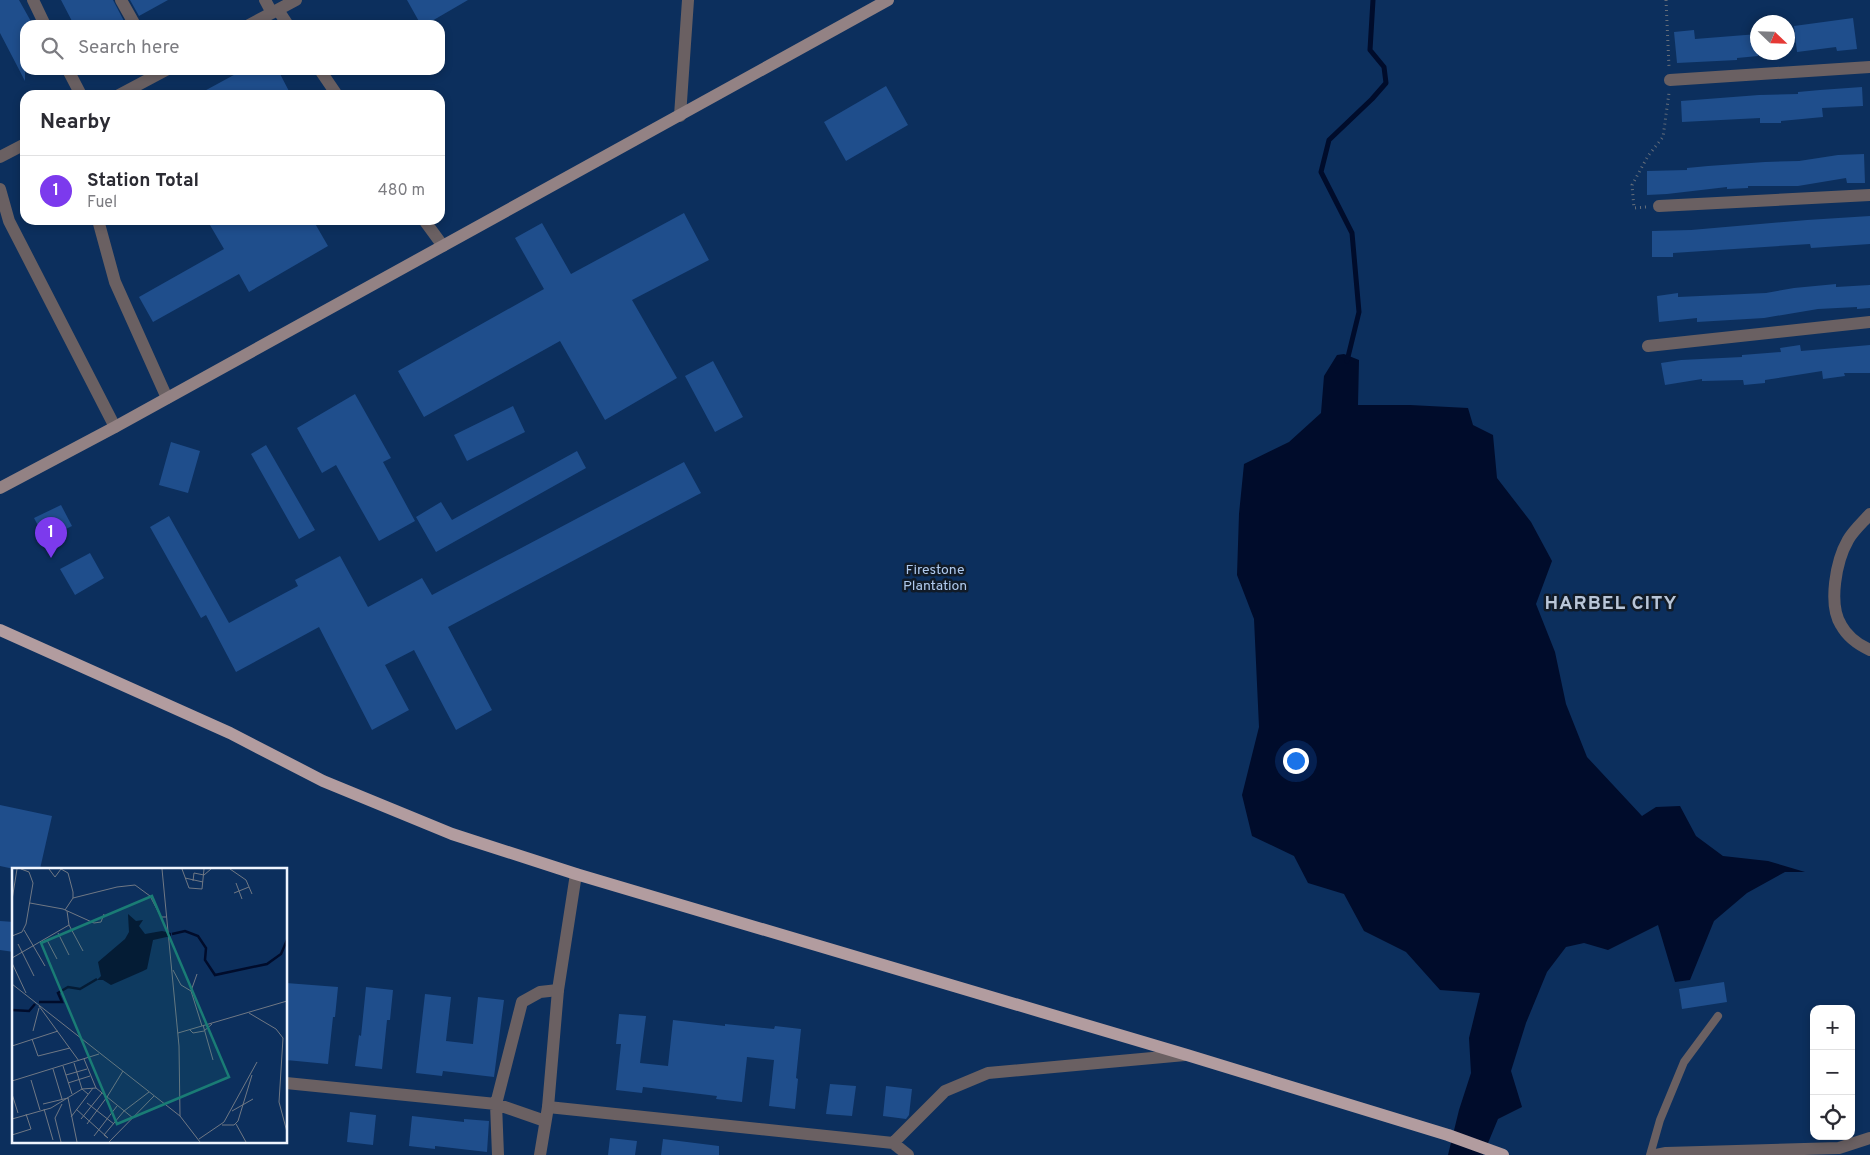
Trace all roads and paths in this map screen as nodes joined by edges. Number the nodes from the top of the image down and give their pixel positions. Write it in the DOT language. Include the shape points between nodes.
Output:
graph roads {
  1 [pos="33,0"];
  2 [pos="121,0"];
  3 [pos="266,0"];
  4 [pos="296,0"];
  5 [pos="688,0"];
  6 [pos="888,0"];
  7 [pos="1666,0"];
  8 [pos="275,11"];
  9 [pos="43,20"];
  10 [pos="132,20"];
  11 [pos="258,20"];
  12 [pos="283,20"];
  13 [pos="1870,66"];
  14 [pos="71,75"];
  15 [pos="155,75"];
  16 [pos="323,75"];
  17 [pos="1670,80"];
  18 [pos="78,90"];
  19 [pos="128,90"];
  20 [pos="334,90"];
  21 [pos="680,116"];
  22 [pos="20,147"];
  23 [pos="0,157"];
  24 [pos="0,190"];
  25 [pos="1870,195"];
  26 [pos="1659,206"];
  27 [pos="99,225"];
  28 [pos="428,225"];
  29 [pos="443,246"];
  30 [pos="1870,322"];
  31 [pos="1648,346"];
  32 [pos="167,398"];
  33 [pos="115,427"];
  34 [pos="0,488"];
  35 [pos="1870,514"];
  36 [pos="0,630"];
  37 [pos="1870,650"];
  38 [pos="576,874"];
  39 [pos="558,990"];
  40 [pos="1718,1016"];
  41 [pos="1187,1055"];
  42 [pos="288,1083"];
  43 [pos="496,1104"];
  44 [pos="548,1107"];
  45 [pos="545,1121"];
  46 [pos="1870,1138"];
  47 [pos="893,1143"];
  48 [pos="498,1155"];
  49 [pos="540,1155"];
  50 [pos="908,1155"];
  51 [pos="1504,1155"];
  52 [pos="1650,1155"];
  53 [pos="1656,1155"];
  1 -- 9 [label="street"];
  2 -- 10 [label="street"];
  3 -- 8 [label="street"];
  4 -- 8 [label="street"];
  5 -- 21 [label="street"];
  6 -- 21 [label="main road"];
  7 -- 17 [label="path"];
  8 -- 11 [label="street"];
  8 -- 12 [label="street"];
  13 -- 17 [label="street"];
  14 -- 18 [label="street"];
  15 -- 19 [label="street"];
  16 -- 20 [label="street"];
  17 -- 26 [label="path" via="1663,137 1648,156 1632,186 1634,208"];
  21 -- 29 [label="main road"];
  22 -- 23 [label="street"];
  24 -- 33 [label="street" via="9,221"];
  25 -- 26 [label="street"];
  27 -- 32 [label="street" via="115,282"];
  28 -- 29 [label="street"];
  29 -- 32 [label="main road"];
  30 -- 31 [label="street"];
  32 -- 33 [label="main road"];
  33 -- 34 [label="main road"];
  35 -- 37 [label="street" via="1848,540 1836,572 1835,607 1841,625 1859,645"];
  36 -- 38 [label="main road" via="230,733 323,781 452,834"];
  38 -- 39 [label="street"];
  38 -- 41 [label="main road"];
  39 -- 43 [label="street" via="540,992 522,1002"];
  39 -- 44 [label="street"];
  40 -- 52 [label="lane" via="1684,1062 1660,1120"];
  41 -- 47 [label="street" via="988,1073 945,1091"];
  41 -- 51 [label="main road"];
  42 -- 43 [label="street"];
  43 -- 45 [label="street"];
  43 -- 48 [label="street"];
  44 -- 45 [label="street"];
  44 -- 47 [label="street"];
  45 -- 49 [label="street"];
  46 -- 53 [label="street" via="1839,1148"];
  47 -- 50 [label="street"];
}
